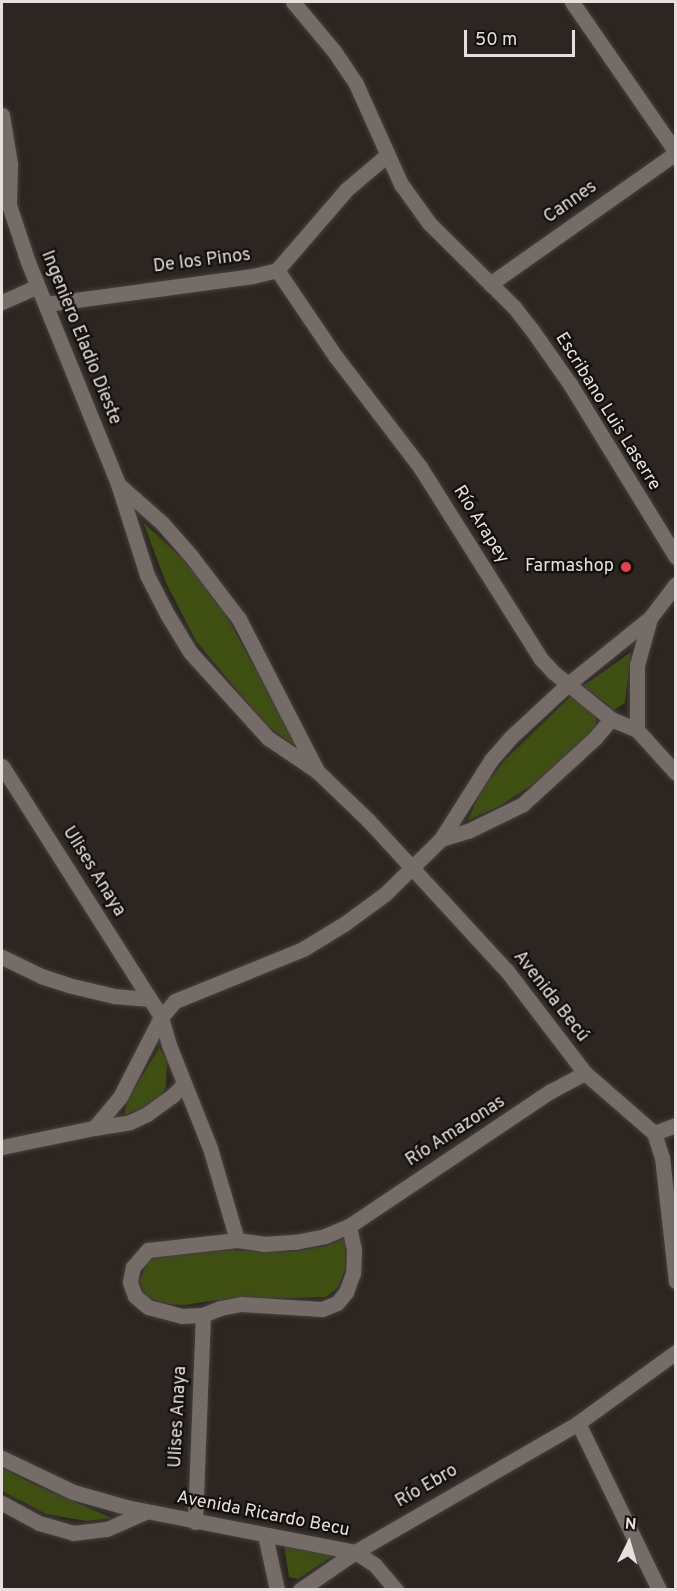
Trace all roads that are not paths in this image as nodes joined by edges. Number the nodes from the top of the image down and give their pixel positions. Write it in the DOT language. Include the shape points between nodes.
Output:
graph roads {
  1 [pos="293,2"];
  2 [pos="572,2"];
  3 [pos="2,115"];
  4 [pos="675,152"];
  5 [pos="386,156"];
  6 [pos="5,198"];
  7 [pos="277,270"];
  8 [pos="490,285"];
  9 [pos="38,286"];
  10 [pos="2,303"];
  11 [pos="46,304"];
  12 [pos="118,484"];
  13 [pos="675,557"];
  14 [pos="675,584"];
  15 [pos="650,618"];
  16 [pos="568,684"];
  17 [pos="611,719"];
  18 [pos="636,730"];
  19 [pos="2,766"];
  20 [pos="317,771"];
  21 [pos="675,773"];
  22 [pos="441,840"];
  23 [pos="413,867"];
  24 [pos="2,957"];
  25 [pos="150,999"];
  26 [pos="161,1017"];
  27 [pos="585,1073"];
  28 [pos="184,1084"];
  29 [pos="675,1125"];
  30 [pos="94,1128"];
  31 [pos="654,1133"];
  32 [pos="2,1147"];
  33 [pos="350,1226"];
  34 [pos="237,1239"];
  35 [pos="675,1281"];
  36 [pos="203,1315"];
  37 [pos="674,1356"];
  38 [pos="578,1423"];
  39 [pos="2,1458"];
  40 [pos="2,1503"];
  41 [pos="145,1512"];
  42 [pos="195,1522"];
  43 [pos="265,1535"];
  44 [pos="355,1552"];
  45 [pos="277,1590"];
  46 [pos="300,1590"];
  47 [pos="396,1590"];
  48 [pos="659,1590"];
  1 -- 5 [label="street, Escribano Luis Laserre" via="356,84 376,124"];
  2 -- 4 [label="street"];
  3 -- 6 [label="street, Ingeniero Eladio Dieste" via="10,164"];
  4 -- 8 [label="street, Cannes"];
  5 -- 7 [label="street, De los Pinos" via="347,189"];
  5 -- 8 [label="street, Escribano Luis Laserre" via="429,223"];
  6 -- 9 [label="street, Ingeniero Eladio Dieste"];
  7 -- 11 [label="street, De los Pinos"];
  7 -- 16 [label="street, Río Arapey" via="336,357 420,467 542,659"];
  8 -- 13 [label="street, Escribano Luis Laserre" via="514,307 570,384"];
  9 -- 10 [label="street"];
  9 -- 11 [label="street, Ingeniero Eladio Dieste"];
  11 -- 12 [label="street, Ingeniero Eladio Dieste"];
  12 -- 20 [label="street, Ingeniero Eladio Dieste" via="162,523 239,619"];
  12 -- 20 [label="street, Ingeniero Eladio Dieste" via="147,575 190,652 268,738"];
  14 -- 15 [label="street"];
  15 -- 16 [label="street"];
  15 -- 18 [label="street" via="637,664"];
  16 -- 17 [label="street, Río Arapey"];
  16 -- 22 [label="street" via="491,760"];
  17 -- 18 [label="street, Río Arapey"];
  17 -- 22 [label="street" via="523,804"];
  18 -- 21 [label="street, Río Arapey"];
  19 -- 25 [label="street, Ulises Anaya"];
  20 -- 23 [label="street, Avenida Becú"];
  22 -- 23 [label="street"];
  23 -- 26 [label="street" via="385,894 303,949 186,995"];
  23 -- 27 [label="street, Avenida Becú" via="507,972"];
  24 -- 25 [label="street" via="68,985 114,996"];
  25 -- 26 [label="street, Ulises Anaya"];
  26 -- 28 [label="street, Ulises Anaya"];
  26 -- 30 [label="street" via="120,1097"];
  27 -- 31 [label="street, Avenida Becú"];
  27 -- 33 [label="street, Río Amazonas"];
  28 -- 30 [label="street" via="147,1114 130,1122"];
  28 -- 34 [label="street, Ulises Anaya" via="210,1148"];
  29 -- 31 [label="street"];
  30 -- 32 [label="street"];
  31 -- 35 [label="street" via="663,1166"];
  33 -- 34 [label="street, Río Amazonas" via="295,1242 264,1244"];
  33 -- 36 [label="street, Río Amazonas" via="353,1274 337,1303 322,1309 241,1305"];
  34 -- 36 [label="street, Río Amazonas" via="148,1250 133,1267 130,1282 135,1296 148,1307 182,1316"];
  36 -- 42 [label="street, Ulises Anaya"];
  37 -- 38 [label="street, Río Ebro"];
  38 -- 44 [label="street, Río Ebro"];
  38 -- 48 [label="street"];
  39 -- 41 [label="street, Avenida Ricardo Becu" via="73,1492"];
  40 -- 41 [label="street" via="39,1523 73,1533 107,1529"];
  41 -- 42 [label="street, Avenida Ricardo Becu"];
  42 -- 43 [label="street, Avenida Ricardo Becu"];
  43 -- 44 [label="street, Avenida Ricardo Becu"];
  43 -- 45 [label="street"];
  44 -- 46 [label="street, Río Ebro"];
  44 -- 47 [label="street, Avenida Ricardo Becu" via="375,1565"];
}
